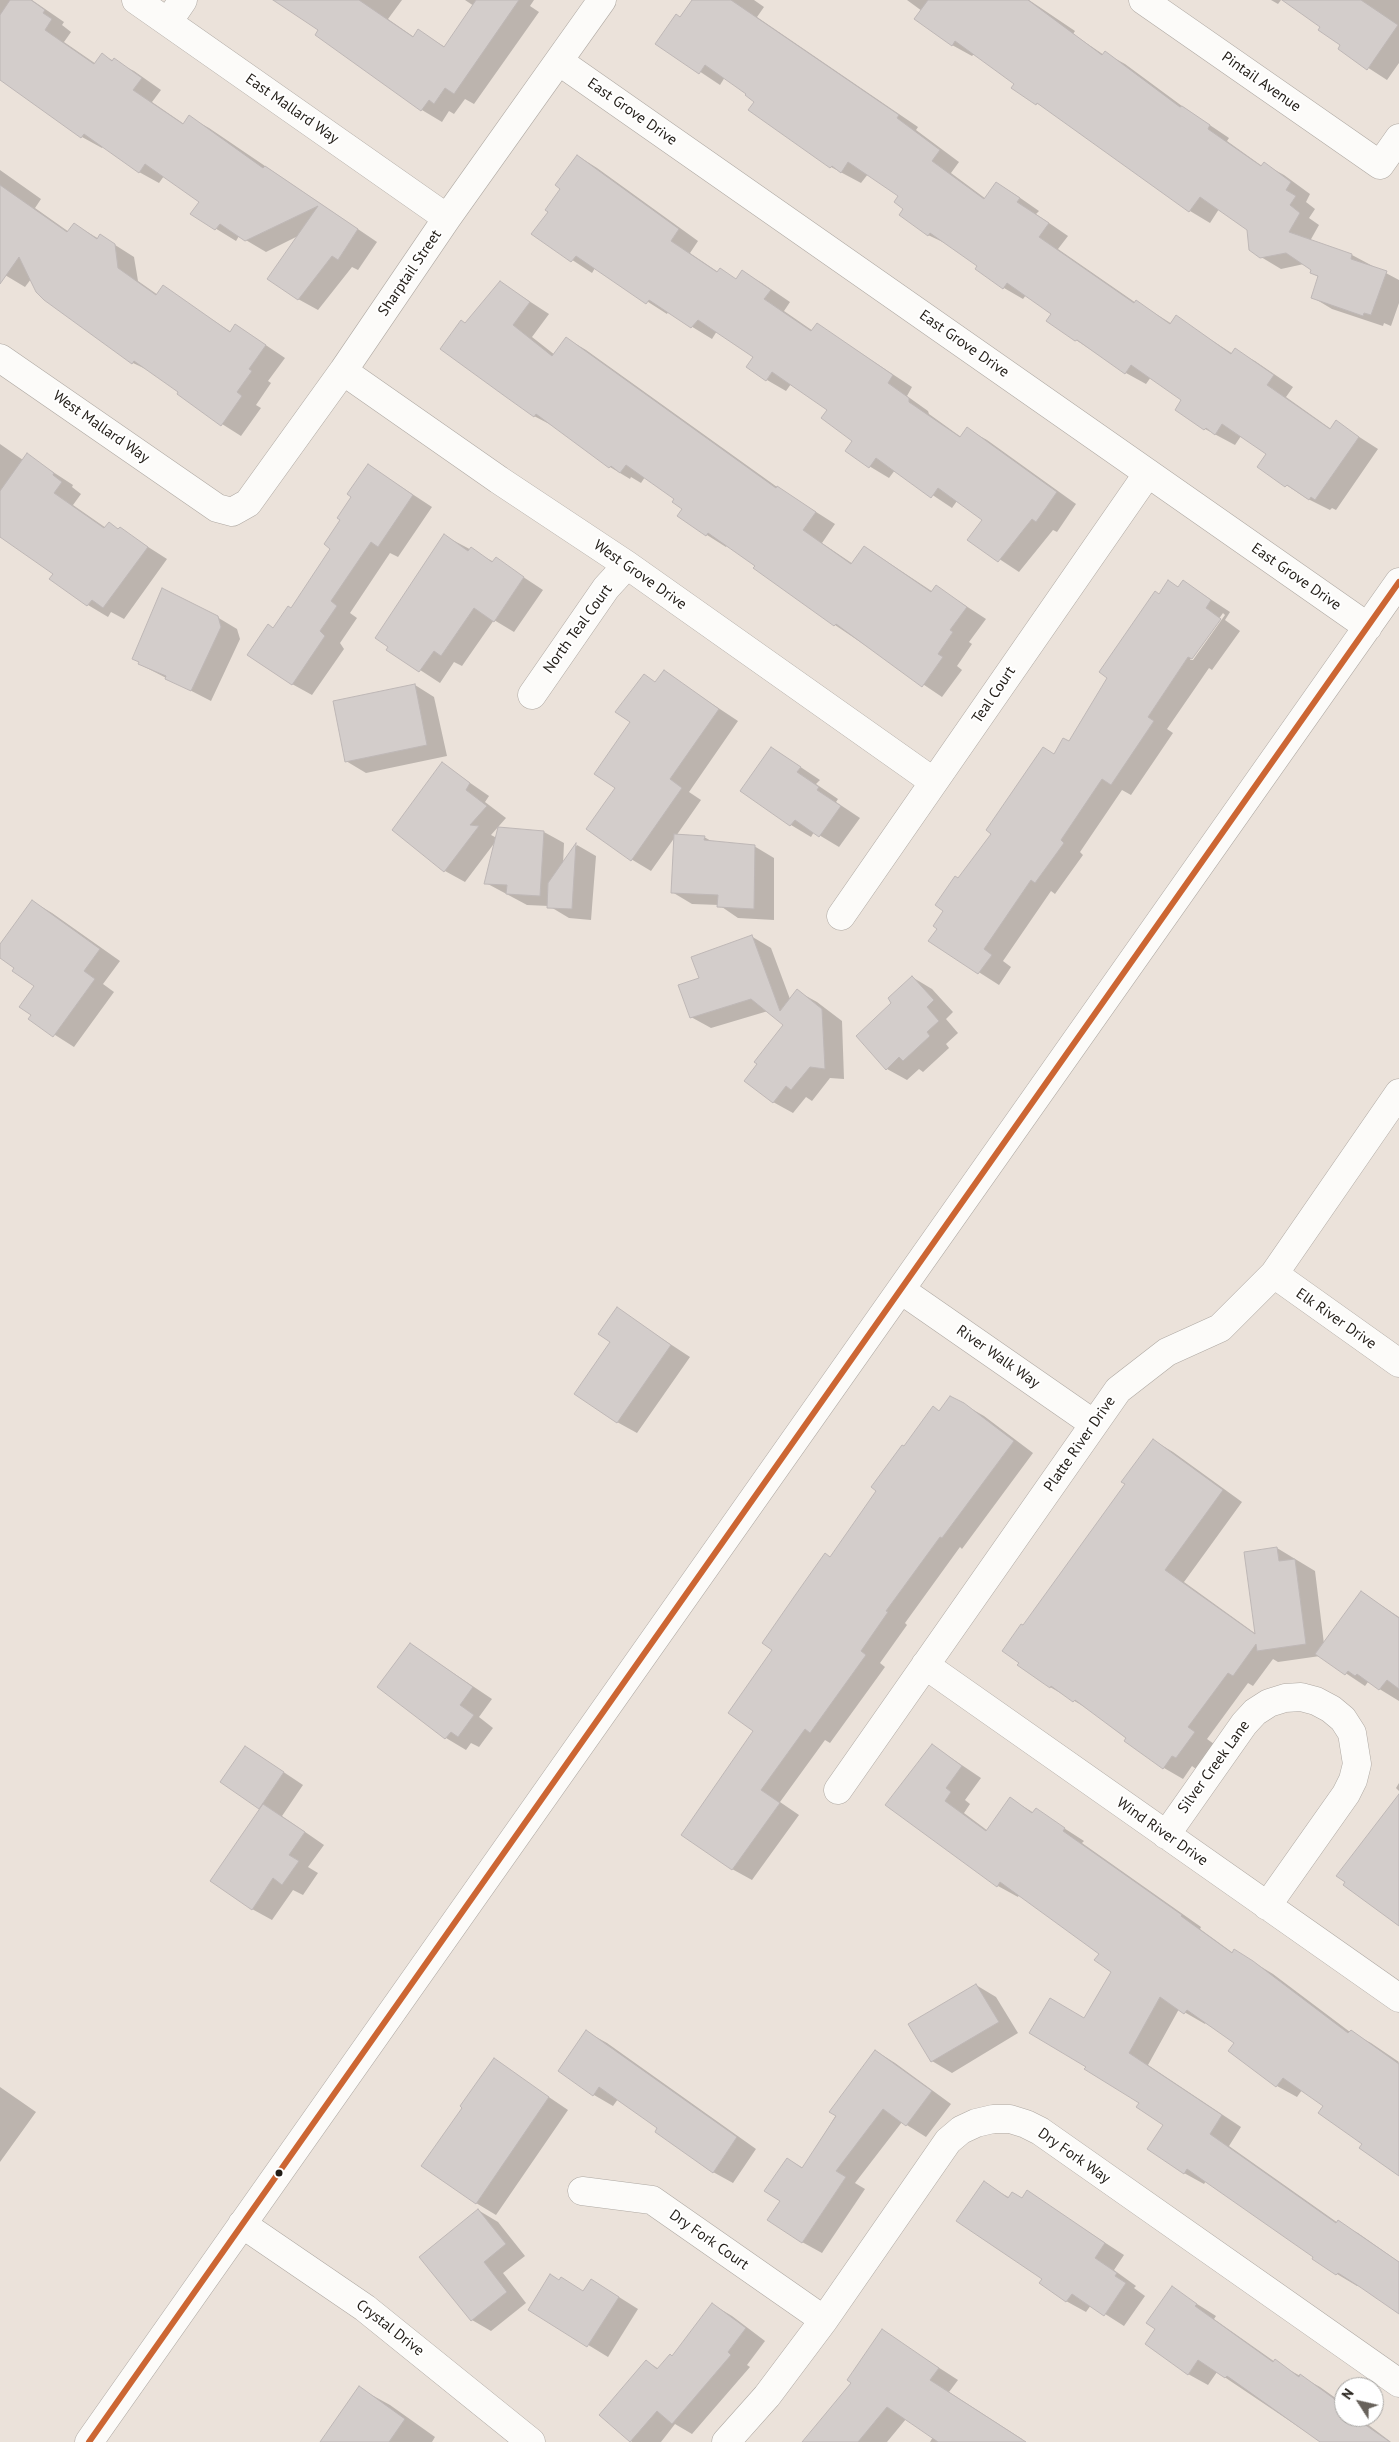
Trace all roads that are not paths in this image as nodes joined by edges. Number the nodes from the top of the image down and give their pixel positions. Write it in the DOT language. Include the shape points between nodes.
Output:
graph roads {
  1 [pos="136,0"];
  2 [pos="183,0"];
  3 [pos="602,0"];
  4 [pos="1143,0"];
  5 [pos="168,22"];
  6 [pos="560,62"];
  7 [pos="1399,138"];
  8 [pos="447,218"];
  9 [pos="0,358"];
  10 [pos="343,371"];
  11 [pos="1148,473"];
  12 [pos="202,497"];
  13 [pos="627,565"];
  14 [pos="1399,582"];
  15 [pos="1368,627"];
  16 [pos="532,695"];
  17 [pos="934,782"];
  18 [pos="841,916"];
  19 [pos="1399,1093"];
  20 [pos="1274,1274"];
  21 [pos="902,1290"];
  22 [pos="1399,1363"];
  23 [pos="1094,1424"];
  24 [pos="925,1665"];
  25 [pos="838,1790"];
  26 [pos="1166,1835"];
  27 [pos="1267,1906"];
  28 [pos="1399,1998"];
  29 [pos="582,2191"];
  30 [pos="242,2224"];
  31 [pos="824,2320"];
  32 [pos="1399,2384"];
  33 [pos="89,2442"];
  34 [pos="531,2442"];
  35 [pos="726,2442"];
  1 -- 5 [label="street, East Mallard Way"];
  2 -- 5 [label="street"];
  3 -- 6 [label="street, Sharptail Street"];
  4 -- 7 [label="street, Pintail Avenue" via="1380,165"];
  5 -- 8 [label="street, East Mallard Way"];
  6 -- 8 [label="street, Sharptail Street"];
  6 -- 11 [label="street, East Grove Drive"];
  8 -- 10 [label="street, Sharptail Street"];
  9 -- 12 [label="street, West Mallard Way"];
  10 -- 12 [label="street, Sharptail Street" via="248,503 232,512 217,508"];
  10 -- 13 [label="street, West Grove Drive"];
  11 -- 15 [label="street, East Grove Drive"];
  11 -- 17 [label="street, Teal Court"];
  13 -- 16 [label="street, North Teal Court" via="606,588"];
  13 -- 17 [label="street, West Grove Drive"];
  14 -- 15 [label="street"];
  15 -- 21 [label="street"];
  17 -- 18 [label="street, Teal Court"];
  19 -- 20 [label="street, Platte River Drive"];
  20 -- 22 [label="street, Elk River Drive"];
  20 -- 23 [label="street, Platte River Drive" via="1220,1328 1167,1352 1118,1390"];
  21 -- 23 [label="street, River Walk Way"];
  21 -- 30 [label="street"];
  23 -- 24 [label="street, Platte River Drive"];
  24 -- 25 [label="street, Platte River Drive"];
  24 -- 26 [label="street, Wind River Drive"];
  26 -- 27 [label="street, Wind River Drive"];
  26 -- 27 [label="street, Silver Creek Lane" via="1255,1712 1284,1698 1301,1697 1331,1709 1352,1733 1357,1764 1353,1780"];
  27 -- 28 [label="street, Wind River Drive"];
  29 -- 31 [label="street, Dry Fork Court" via="652,2200"];
  30 -- 33 [label="street"];
  30 -- 34 [label="street, Crystal Drive" via="366,2308"];
  31 -- 32 [label="street, Dry Fork Way" via="948,2141 976,2123 1010,2120 1040,2131"];
  31 -- 35 [label="street, Dry Fork Way" via="767,2396"];
}
